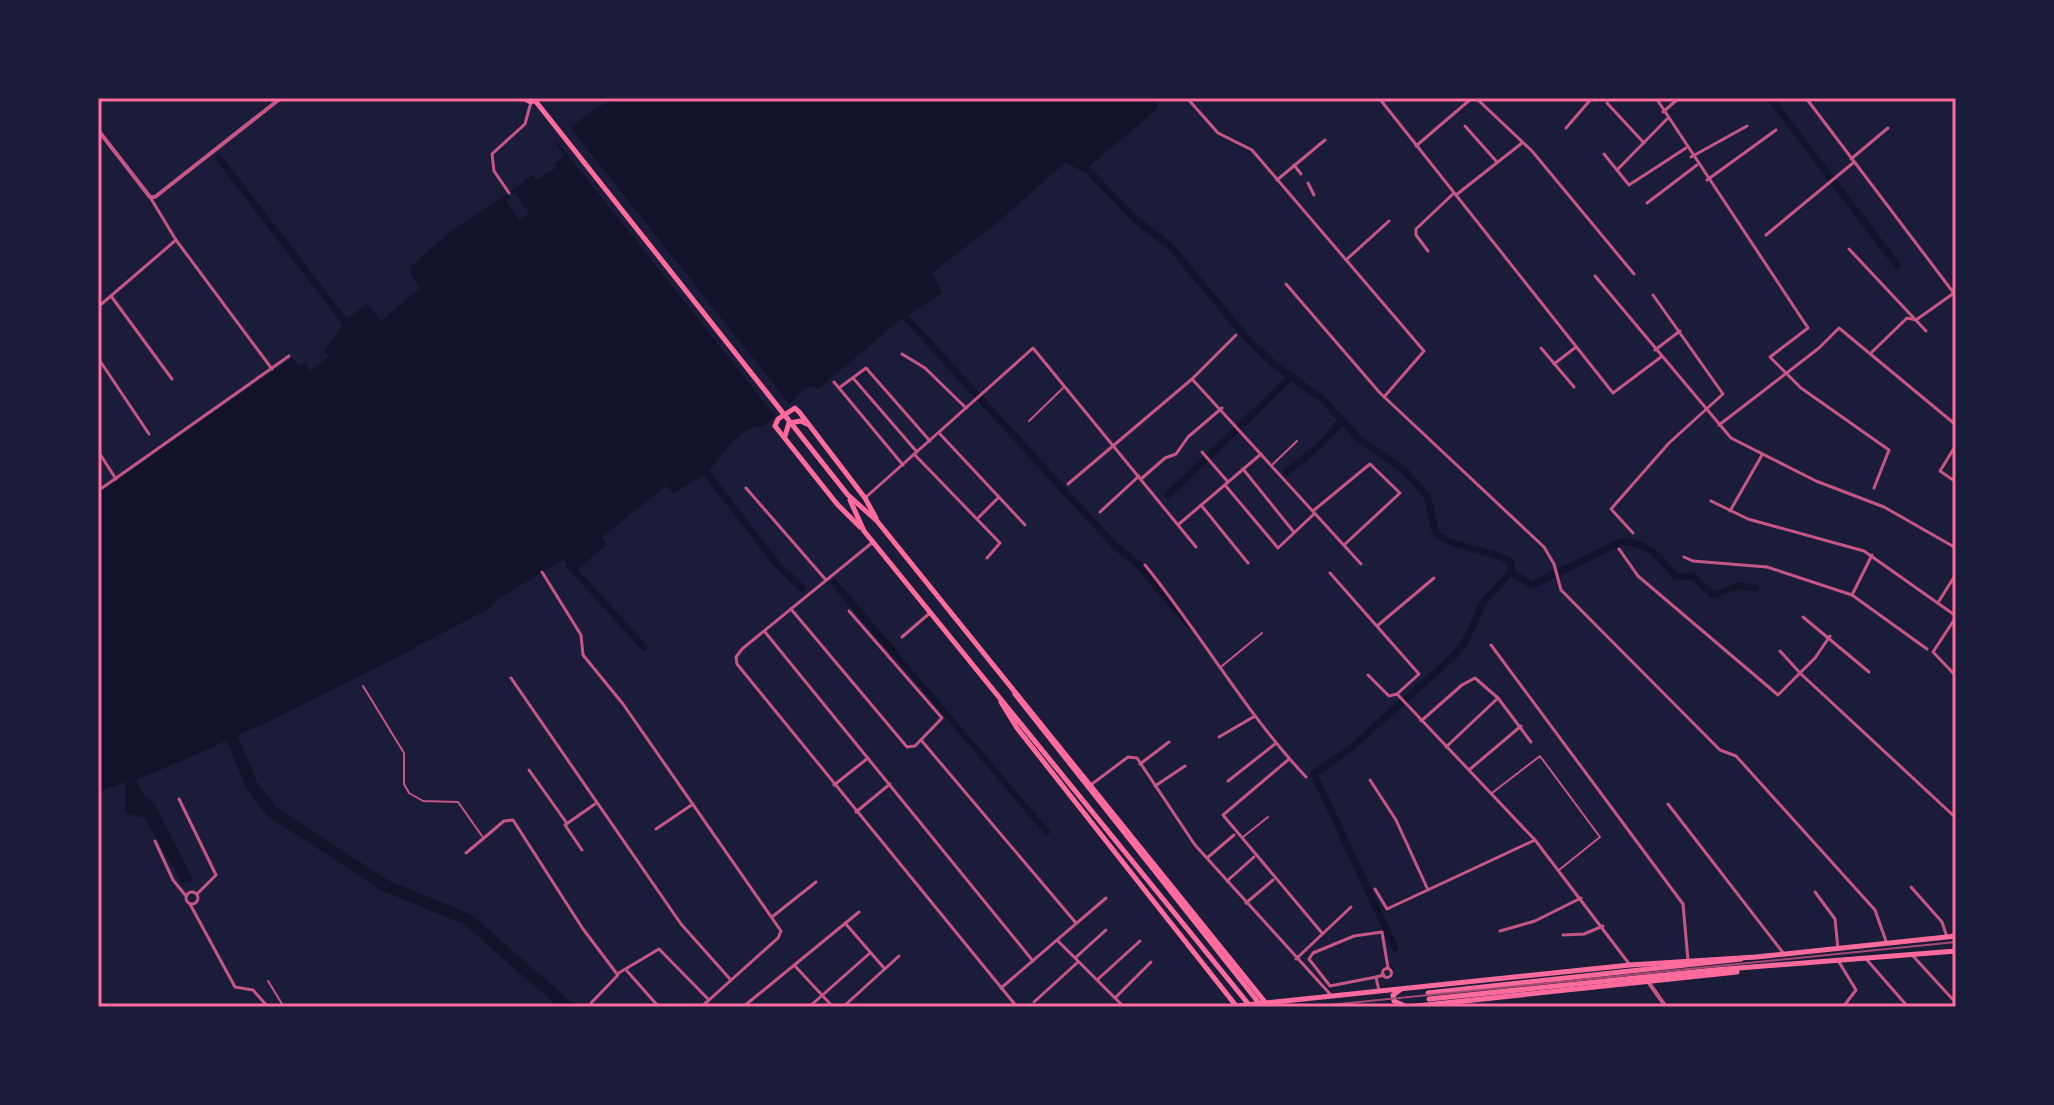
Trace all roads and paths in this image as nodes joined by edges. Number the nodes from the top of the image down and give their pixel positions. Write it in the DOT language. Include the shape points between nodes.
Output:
graph roads {
  1 [pos="281,98"];
  2 [pos="523,98"];
  3 [pos="1187,98"];
  4 [pos="1379,98"];
  5 [pos="1474,98"];
  6 [pos="1592,98"];
  7 [pos="1656,98"];
  8 [pos="1679,98"];
  9 [pos="1806,98"];
  10 [pos="534,99"];
  11 [pos="1607,103"];
  12 [pos="1663,112"];
  13 [pos="1667,119"];
  14 [pos="1465,126"];
  15 [pos="1747,126"];
  16 [pos="1566,128"];
  17 [pos="1888,128"];
  18 [pos="98,130"];
  19 [pos="1776,130"];
  20 [pos="1325,140"];
  21 [pos="1523,142"];
  22 [pos="1644,143"];
  23 [pos="1416,146"];
  24 [pos="1686,148"];
  25 [pos="1604,154"];
  26 [pos="1691,157"];
  27 [pos="1852,161"];
  28 [pos="1497,162"];
  29 [pos="1294,165"];
  30 [pos="1697,165"];
  31 [pos="1617,170"];
  32 [pos="1301,174"];
  33 [pos="1277,180"];
  34 [pos="1707,180"];
  35 [pos="1308,183"];
  36 [pos="509,193"];
  37 [pos="1455,194"];
  38 [pos="1314,195"];
  39 [pos="150,197"];
  40 [pos="1647,203"];
  41 [pos="1389,221"];
  42 [pos="1766,235"];
  43 [pos="176,240"];
  44 [pos="1849,249"];
  45 [pos="1428,251"];
  46 [pos="1346,260"];
  47 [pos="1634,274"];
  48 [pos="1595,276"];
  49 [pos="1286,284"];
  50 [pos="1955,294"];
  51 [pos="1653,295"];
  52 [pos="111,296"];
  53 [pos="98,307"];
  54 [pos="1916,320"];
  55 [pos="1680,331"];
  56 [pos="1926,331"];
  57 [pos="1236,335"];
  58 [pos="1576,347"];
  59 [pos="1541,348"];
  60 [pos="1655,350"];
  61 [pos="1871,353"];
  62 [pos="902,354"];
  63 [pos="289,356"];
  64 [pos="1661,357"];
  65 [pos="98,358"];
  66 [pos="1554,364"];
  67 [pos="272,369"];
  68 [pos="1784,372"];
  69 [pos="853,378"];
  70 [pos="172,379"];
  71 [pos="1192,379"];
  72 [pos="834,382"];
  73 [pos="1574,387"];
  74 [pos="839,388"];
  75 [pos="1064,388"];
  76 [pos="1384,397"];
  77 [pos="966,408"];
  78 [pos="1222,408"];
  79 [pos="1705,411"];
  80 [pos="1029,421"];
  81 [pos="1719,425"];
  82 [pos="1956,425"];
  83 [pos="811,427"];
  84 [pos="939,433"];
  85 [pos="149,434"];
  86 [pos="930,441"];
  87 [pos="1297,441"];
  88 [pos="788,442"];
  89 [pos="1956,445"];
  90 [pos="1114,446"];
  91 [pos="98,451"];
  92 [pos="1202,452"];
  93 [pos="916,453"];
  94 [pos="1262,453"];
  95 [pos="1762,455"];
  96 [pos="903,465"];
  97 [pos="1272,465"];
  98 [pos="1243,469"];
  99 [pos="1140,477"];
  100 [pos="116,479"];
  101 [pos="1956,482"];
  102 [pos="1068,484"];
  103 [pos="1226,484"];
  104 [pos="102,488"];
  105 [pos="746,488"];
  106 [pos="1874,488"];
  107 [pos="848,495"];
  108 [pos="999,497"];
  109 [pos="865,498"];
  110 [pos="1711,501"];
  111 [pos="1201,505"];
  112 [pos="1730,511"];
  113 [pos="1100,512"];
  114 [pos="1314,512"];
  115 [pos="977,519"];
  116 [pos="877,521"];
  117 [pos="1179,524"];
  118 [pos="1025,525"];
  119 [pos="864,531"];
  120 [pos="1293,531"];
  121 [pos="1633,533"];
  122 [pos="873,542"];
  123 [pos="1344,545"];
  124 [pos="1196,547"];
  125 [pos="1956,548"];
  126 [pos="1619,549"];
  127 [pos="1872,555"];
  128 [pos="1684,557"];
  129 [pos="987,558"];
  130 [pos="1248,563"];
  131 [pos="1361,564"];
  132 [pos="1145,565"];
  133 [pos="542,572"];
  134 [pos="1330,573"];
  135 [pos="1956,574"];
  136 [pos="1434,578"];
  137 [pos="826,580"];
  138 [pos="1852,595"];
  139 [pos="1939,601"];
  140 [pos="791,609"];
  141 [pos="849,611"];
  142 [pos="931,612"];
  143 [pos="1803,617"];
  144 [pos="1956,617"];
  145 [pos="1377,626"];
  146 [pos="764,631"];
  147 [pos="1262,633"];
  148 [pos="1830,636"];
  149 [pos="902,637"];
  150 [pos="1491,645"];
  151 [pos="1927,649"];
  152 [pos="1780,651"];
  153 [pos="1221,667"];
  154 [pos="1869,672"];
  155 [pos="1800,673"];
  156 [pos="1368,675"];
  157 [pos="1956,676"];
  158 [pos="511,678"];
  159 [pos="1006,681"];
  160 [pos="363,686"];
  161 [pos="994,691"];
  162 [pos="1399,697"];
  163 [pos="1498,698"];
  164 [pos="1255,716"];
  165 [pos="1421,721"];
  166 [pos="1521,726"];
  167 [pos="1219,737"];
  168 [pos="921,740"];
  169 [pos="1169,742"];
  170 [pos="1531,742"];
  171 [pos="1275,744"];
  172 [pos="1446,747"];
  173 [pos="868,758"];
  174 [pos="1288,760"];
  175 [pos="1140,764"];
  176 [pos="1185,766"];
  177 [pos="529,770"];
  178 [pos="1468,771"];
  179 [pos="1306,777"];
  180 [pos="1370,780"];
  181 [pos="1228,781"];
  182 [pos="890,784"];
  183 [pos="1077,784"];
  184 [pos="1092,784"];
  185 [pos="834,785"];
  186 [pos="1155,786"];
  187 [pos="1491,794"];
  188 [pos="179,799"];
  189 [pos="595,804"];
  190 [pos="693,804"];
  191 [pos="1668,804"];
  192 [pos="856,812"];
  193 [pos="1268,817"];
  194 [pos="1956,818"];
  195 [pos="567,824"];
  196 [pos="656,829"];
  197 [pos="1234,835"];
  198 [pos="483,837"];
  199 [pos="1242,837"];
  200 [pos="1535,840"];
  201 [pos="155,841"];
  202 [pos="582,850"];
  203 [pos="466,853"];
  204 [pos="1254,857"];
  205 [pos="1207,858"];
  206 [pos="1559,870"];
  207 [pos="1273,880"];
  208 [pos="1227,881"];
  209 [pos="816,882"];
  210 [pos="1911,887"];
  211 [pos="1375,889"];
  212 [pos="1428,890"];
  213 [pos="1815,892"];
  214 [pos="197,894"];
  215 [pos="186,896"];
  216 [pos="1106,898"];
  217 [pos="1581,898"];
  218 [pos="1246,903"];
  219 [pos="190,904"];
  220 [pos="1351,907"];
  221 [pos="859,912"];
  222 [pos="772,918"];
  223 [pos="845,923"];
  224 [pos="1076,923"];
  225 [pos="1603,926"];
  226 [pos="1106,930"];
  227 [pos="1500,931"];
  228 [pos="1322,933"];
  229 [pos="1563,935"];
  230 [pos="1956,936"];
  231 [pos="1947,937"];
  232 [pos="1057,940"];
  233 [pos="1140,941"];
  234 [pos="1887,944"];
  235 [pos="1838,949"];
  236 [pos="1956,951"];
  237 [pos="870,953"];
  238 [pos="1784,954"];
  239 [pos="899,956"];
  240 [pos="1913,956"];
  241 [pos="1756,957"];
  242 [pos="1296,959"];
  243 [pos="1077,960"];
  244 [pos="1688,960"];
  245 [pos="1867,960"];
  246 [pos="1033,961"];
  247 [pos="1151,962"];
  248 [pos="1839,962"];
  249 [pos="793,965"];
  250 [pos="1630,965"];
  251 [pos="1757,968"];
  252 [pos="885,969"];
  253 [pos="627,971"];
  254 [pos="618,975"];
  255 [pos="1376,977"];
  256 [pos="730,979"];
  257 [pos="1097,980"];
  258 [pos="268,981"];
  259 [pos="1649,983"];
  260 [pos="1001,988"];
  261 [pos="1401,989"];
  262 [pos="1379,991"];
  263 [pos="822,994"];
  264 [pos="1332,996"];
  265 [pos="1115,998"];
  266 [pos="709,1000"];
  267 [pos="1851,1000"];
  268 [pos="1034,1002"];
  269 [pos="1956,1003"];
  270 [pos="658,1006"];
  271 [pos="1266,1006"];
  272 [pos="268,1007"];
  273 [pos="284,1007"];
  274 [pos="592,1007"];
  275 [pos="701,1007"];
  276 [pos="743,1007"];
  277 [pos="809,1007"];
  278 [pos="833,1007"];
  279 [pos="843,1007"];
  280 [pos="1017,1007"];
  281 [pos="1124,1007"];
  282 [pos="1227,1007"];
  283 [pos="1236,1007"];
  284 [pos="1250,1007"];
  285 [pos="1407,1007"];
  286 [pos="1666,1007"];
  287 [pos="1843,1007"];
  288 [pos="1857,1007"];
  289 [pos="1908,1007"];
  1 -- 39 [label="street" via="161,194"];
  2 -- 10 [label="main road"];
  3 -- 33 [label="street" via="1218,133 1252,150"];
  4 -- 23 [label="street"];
  5 -- 21 [label="street"];
  5 -- 23 [label="street"];
  6 -- 16 [label="street"];
  7 -- 12 [label="street"];
  8 -- 12 [label="street"];
  9 -- 27 [label="street"];
  10 -- 36 [label="street" via="525,124 492,154 494,171"];
  10 -- 107 [label="main road"];
  11 -- 22 [label="street"];
  12 -- 13 [label="street"];
  13 -- 22 [label="street"];
  13 -- 24 [label="street"];
  14 -- 28 [label="street"];
  15 -- 26 [label="street"];
  17 -- 27 [label="street"];
  18 -- 39 [label="street"];
  19 -- 34 [label="street"];
  20 -- 29 [label="street"];
  21 -- 28 [label="street"];
  21 -- 47 [label="street"];
  22 -- 31 [label="street"];
  23 -- 37 [label="street"];
  24 -- 26 [label="street"];
  24 -- 31 [label="street" via="1629,185"];
  25 -- 31 [label="street"];
  26 -- 30 [label="street"];
  27 -- 42 [label="street"];
  27 -- 50 [label="street"];
  28 -- 37 [label="street"];
  29 -- 32 [label="street"];
  29 -- 33 [label="street"];
  30 -- 34 [label="street"];
  30 -- 40 [label="street"];
  33 -- 46 [label="street"];
  34 -- 68 [label="street" via="1808,328 1770,357"];
  35 -- 38 [label="street"];
  37 -- 45 [label="street" via="1416,229"];
  37 -- 58 [label="street"];
  39 -- 43 [label="street"];
  41 -- 46 [label="street"];
  43 -- 52 [label="street"];
  43 -- 67 [label="street"];
  44 -- 54 [label="street"];
  46 -- 76 [label="street" via="1424,351"];
  48 -- 60 [label="street"];
  49 -- 76 [label="street"];
  50 -- 54 [label="street"];
  51 -- 55 [label="street"];
  52 -- 53 [label="street"];
  52 -- 70 [label="street"];
  54 -- 56 [label="street"];
  54 -- 61 [label="street" via="1907,318"];
  55 -- 60 [label="street"];
  55 -- 79 [label="street" via="1723,394"];
  57 -- 71 [label="street"];
  58 -- 64 [label="street" via="1614,394"];
  58 -- 66 [label="street"];
  59 -- 66 [label="street"];
  60 -- 64 [label="street"];
  61 -- 68 [label="street" via="1839,328"];
  61 -- 82 [label="street"];
  62 -- 77 [label="street" via="925,368"];
  63 -- 67 [label="street"];
  64 -- 79 [label="street"];
  65 -- 85 [label="street"];
  66 -- 73 [label="street"];
  67 -- 100 [label="street"];
  68 -- 81 [label="street"];
  68 -- 106 [label="street" via="1889,450"];
  69 -- 74 [label="street"];
  69 -- 86 [label="street" via="867,368"];
  69 -- 93 [label="street"];
  71 -- 78 [label="street"];
  71 -- 90 [label="street"];
  72 -- 74 [label="street"];
  74 -- 96 [label="street"];
  75 -- 77 [label="street" via="1033,348"];
  75 -- 80 [label="lane"];
  75 -- 90 [label="street"];
  76 -- 234 [label="street" via="1544,547 1561,590 1720,750 1736,756 1875,910"];
  77 -- 84 [label="street"];
  78 -- 94 [label="street"];
  78 -- 99 [label="street" via="1176,454"];
  79 -- 81 [label="street"];
  79 -- 121 [label="street" via="1611,509"];
  81 -- 95 [label="street"];
  83 -- 88 [label="main road" via="801,421 789,423 784,433"];
  83 -- 88 [label="main road" via="795,408 785,413 775,426"];
  83 -- 109 [label="main road"];
  84 -- 86 [label="street"];
  84 -- 108 [label="street"];
  86 -- 93 [label="street"];
  87 -- 97 [label="lane"];
  88 -- 119 [label="main road"];
  89 -- 101 [label="street" via="1940,471"];
  90 -- 99 [label="street"];
  90 -- 102 [label="street"];
  91 -- 100 [label="street"];
  92 -- 103 [label="street"];
  93 -- 96 [label="street"];
  93 -- 115 [label="street"];
  94 -- 97 [label="street"];
  94 -- 98 [label="street"];
  95 -- 112 [label="street"];
  95 -- 125 [label="street" via="1884,507"];
  96 -- 109 [label="street"];
  97 -- 114 [label="street"];
  98 -- 103 [label="street"];
  98 -- 120 [label="street"];
  99 -- 113 [label="street"];
  99 -- 117 [label="street"];
  100 -- 104 [label="street"];
  103 -- 111 [label="street"];
  103 -- 120 [label="street" via="1278,548"];
  105 -- 137 [label="street"];
  107 -- 116 [label="main road"];
  107 -- 119 [label="main road"];
  108 -- 115 [label="street"];
  108 -- 118 [label="street"];
  109 -- 116 [label="main road"];
  110 -- 112 [label="street"];
  111 -- 117 [label="street"];
  111 -- 130 [label="street"];
  112 -- 127 [label="street"];
  114 -- 120 [label="street"];
  114 -- 123 [label="street"];
  114 -- 123 [label="street" via="1371,464 1401,494"];
  115 -- 129 [label="street" via="1000,543"];
  116 -- 159 [label="main road"];
  117 -- 124 [label="street"];
  119 -- 122 [label="main road"];
  122 -- 137 [label="street"];
  122 -- 142 [label="main road"];
  123 -- 131 [label="street"];
  126 -- 155 [label="street" via="1638,576 1778,695"];
  127 -- 138 [label="street"];
  127 -- 139 [label="street"];
  128 -- 138 [label="street" via="1767,567"];
  132 -- 153 [label="street"];
  133 -- 190 [label="street" via="581,635 583,655"];
  134 -- 145 [label="street"];
  135 -- 139 [label="street"];
  136 -- 145 [label="street"];
  137 -- 140 [label="street"];
  138 -- 151 [label="street"];
  139 -- 144 [label="street"];
  140 -- 146 [label="street"];
  140 -- 168 [label="street" via="907,747"];
  141 -- 168 [label="street" via="942,718"];
  142 -- 149 [label="street"];
  142 -- 161 [label="main road"];
  143 -- 148 [label="street"];
  144 -- 157 [label="street" via="1933,652"];
  145 -- 162 [label="street" via="1419,675"];
  146 -- 173 [label="street"];
  146 -- 185 [label="street" via="736,657 741,670"];
  147 -- 153 [label="lane"];
  148 -- 154 [label="street"];
  148 -- 155 [label="street"];
  150 -- 244 [label="street" via="1683,904"];
  152 -- 155 [label="street"];
  153 -- 164 [label="street"];
  155 -- 194 [label="street"];
  156 -- 162 [label="street" via="1389,696"];
  158 -- 189 [label="street"];
  159 -- 183 [label="main road"];
  159 -- 184 [label="main road"];
  160 -- 198 [label="lane" via="404,753 409,793 423,801 458,802"];
  161 -- 183 [label="main road"];
  161 -- 283 [label="main road" via="1026,740"];
  162 -- 165 [label="street"];
  163 -- 165 [label="street" via="1471,679"];
  163 -- 166 [label="street"];
  163 -- 172 [label="street"];
  164 -- 167 [label="street"];
  164 -- 171 [label="street"];
  165 -- 172 [label="street"];
  166 -- 170 [label="street"];
  166 -- 178 [label="street"];
  168 -- 224 [label="street"];
  169 -- 175 [label="street"];
  171 -- 174 [label="street"];
  171 -- 181 [label="street"];
  172 -- 178 [label="street"];
  173 -- 182 [label="street"];
  173 -- 185 [label="street"];
  174 -- 179 [label="street"];
  174 -- 199 [label="street" via="1224,811"];
  175 -- 184 [label="street" via="1128,757"];
  175 -- 186 [label="street"];
  176 -- 186 [label="street"];
  177 -- 195 [label="street"];
  178 -- 187 [label="street"];
  180 -- 212 [label="street" via="1396,820"];
  182 -- 192 [label="street"];
  182 -- 246 [label="street"];
  183 -- 271 [label="main road"];
  183 -- 284 [label="main road"];
  184 -- 271 [label="main road"];
  185 -- 192 [label="street"];
  186 -- 205 [label="street"];
  187 -- 200 [label="street"];
  187 -- 206 [label="lane" via="1540,756 1600,837"];
  188 -- 214 [label="street" via="216,875"];
  189 -- 195 [label="street"];
  189 -- 256 [label="street" via="681,924"];
  190 -- 196 [label="street"];
  190 -- 222 [label="street"];
  191 -- 238 [label="street"];
  192 -- 260 [label="street"];
  193 -- 199 [label="lane"];
  195 -- 202 [label="street"];
  197 -- 205 [label="street"];
  198 -- 203 [label="street"];
  198 -- 254 [label="street" via="513,820"];
  199 -- 228 [label="street"];
  200 -- 206 [label="street"];
  200 -- 212 [label="street"];
  201 -- 215 [label="street"];
  204 -- 208 [label="street"];
  205 -- 208 [label="street"];
  206 -- 217 [label="street"];
  207 -- 218 [label="street"];
  208 -- 218 [label="street"];
  209 -- 222 [label="street"];
  210 -- 231 [label="street" via="1942,922"];
  211 -- 212 [label="street" via="1387,909"];
  213 -- 235 [label="street" via="1835,919"];
  214 -- 215 [label="street"];
  214 -- 219 [label="street" via="197,902"];
  215 -- 219 [label="street"];
  216 -- 224 [label="street"];
  217 -- 225 [label="street"];
  217 -- 227 [label="street"];
  218 -- 242 [label="street"];
  219 -- 272 [label="street" via="235,987 253,990"];
  220 -- 228 [label="street"];
  221 -- 223 [label="street"];
  222 -- 256 [label="street" via="779,936"];
  223 -- 237 [label="street"];
  223 -- 249 [label="street"];
  224 -- 232 [label="street"];
  225 -- 229 [label="street"];
  225 -- 250 [label="street"];
  226 -- 243 [label="street"];
  228 -- 242 [label="street"];
  230 -- 231 [label="main road"];
  231 -- 234 [label="main road"];
  232 -- 243 [label="street"];
  232 -- 246 [label="street"];
  233 -- 257 [label="street"];
  234 -- 235 [label="main road"];
  235 -- 238 [label="main road"];
  236 -- 240 [label="main road"];
  237 -- 252 [label="street"];
  237 -- 263 [label="street"];
  238 -- 241 [label="main road"];
  239 -- 252 [label="street"];
  240 -- 245 [label="main road"];
  240 -- 269 [label="street"];
  241 -- 244 [label="main road"];
  241 -- 251 [label="main road" via="1429,996"];
  242 -- 264 [label="street"];
  243 -- 257 [label="street"];
  243 -- 268 [label="street"];
  244 -- 250 [label="main road"];
  245 -- 248 [label="main road"];
  245 -- 289 [label="street"];
  246 -- 260 [label="street"];
  247 -- 265 [label="street"];
  248 -- 251 [label="main road"];
  248 -- 267 [label="street" via="1854,984"];
  249 -- 263 [label="street"];
  249 -- 276 [label="street"];
  250 -- 261 [label="main road"];
  251 -- 259 [label="main road"];
  252 -- 279 [label="street"];
  253 -- 254 [label="street"];
  253 -- 266 [label="street" via="659,949"];
  253 -- 270 [label="street"];
  254 -- 274 [label="street"];
  255 -- 255 [label="street" via="1330,986 1309,959 1354,936 1382,932 1388,968"];
  255 -- 262 [label="street"];
  256 -- 266 [label="street"];
  257 -- 265 [label="street"];
  258 -- 273 [label="lane"];
  259 -- 285 [label="main road"];
  259 -- 286 [label="street"];
  260 -- 280 [label="street"];
  261 -- 262 [label="main road"];
  261 -- 285 [label="main road" via="1393,999"];
  262 -- 264 [label="main road"];
  263 -- 277 [label="street"];
  263 -- 278 [label="street"];
  264 -- 271 [label="main road"];
  265 -- 281 [label="street"];
  266 -- 275 [label="street"];
  267 -- 287 [label="street"];
  267 -- 288 [label="street"];
  271 -- 283 [label="main road"];
  282 -- 283 [label="main road"];
}
